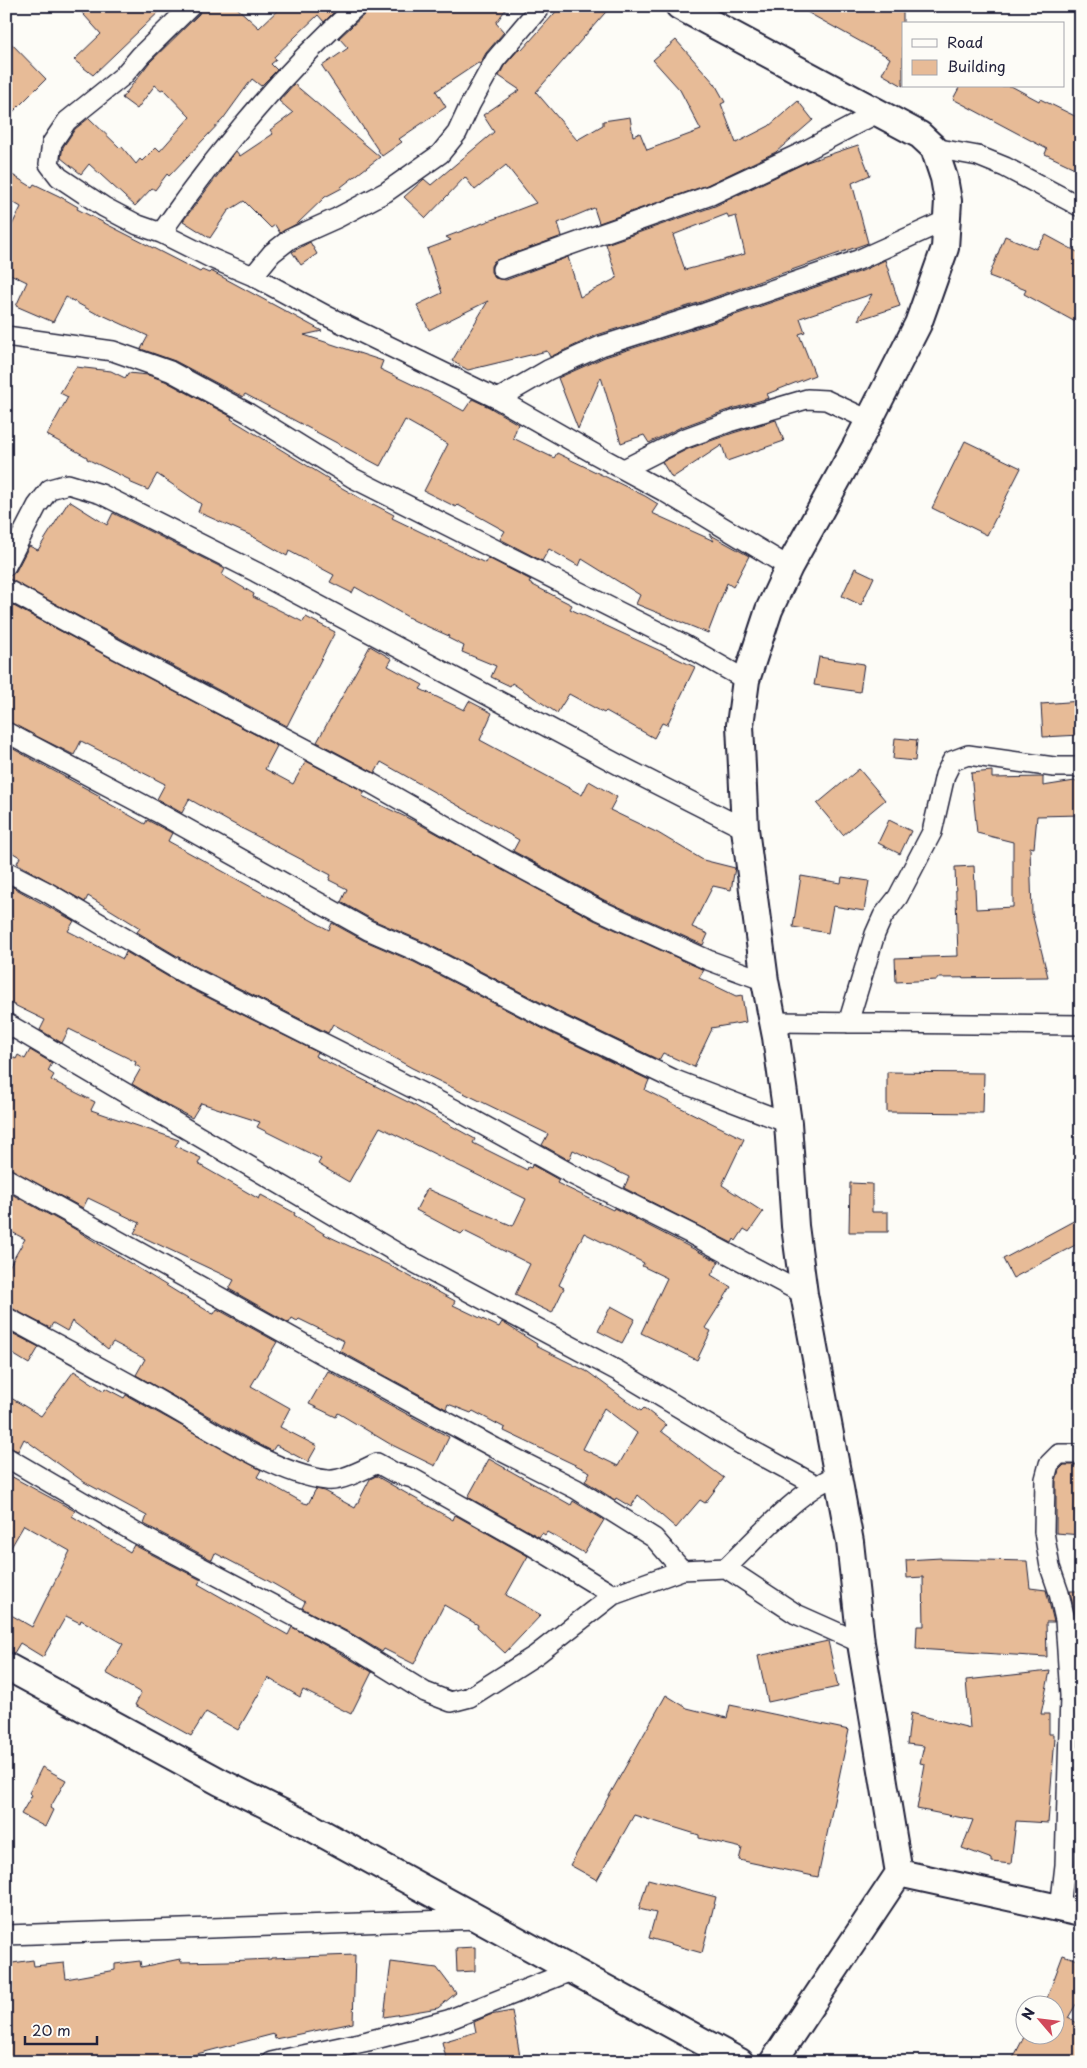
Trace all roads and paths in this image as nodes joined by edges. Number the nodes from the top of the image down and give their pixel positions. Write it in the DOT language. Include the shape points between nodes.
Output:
graph roads {
  1 [pos="191,6"];
  2 [pos="358,6"];
  3 [pos="540,6"];
  4 [pos="684,7"];
  5 [pos="880,112"];
  6 [pos="934,148"];
  7 [pos="1081,207"];
  8 [pos="947,220"];
  9 [pos="161,233"];
  10 [pos="502,269"];
  11 [pos="253,276"];
  12 [pos="6,336"];
  13 [pos="498,399"];
  14 [pos="869,420"];
  15 [pos="624,469"];
  16 [pos="6,566"];
  17 [pos="789,566"];
  18 [pos="6,589"];
  19 [pos="746,680"];
  20 [pos="6,732"];
  21 [pos="1081,768"];
  22 [pos="745,829"];
  23 [pos="6,871"];
  24 [pos="765,981"];
  25 [pos="773,1022"];
  26 [pos="848,1023"];
  27 [pos="6,1024"];
  28 [pos="1081,1025"];
  29 [pos="788,1123"];
  30 [pos="6,1178"];
  31 [pos="804,1294"];
  32 [pos="6,1318"];
  33 [pos="1081,1454"];
  34 [pos="6,1457"];
  35 [pos="827,1480"];
  36 [pos="726,1568"];
  37 [pos="682,1570"];
  38 [pos="613,1595"];
  39 [pos="860,1644"];
  40 [pos="6,1666"];
  41 [pos="899,1873"];
  42 [pos="1070,1911"];
  43 [pos="480,1919"];
  44 [pos="6,1935"];
  45 [pos="574,1970"];
  46 [pos="271,2062"];
  47 [pos="740,2062"];
  48 [pos="773,2062"];
  1 -- 9 [label="street" via="122,76 67,121 52,144 49,164 59,177 104,207"];
  2 -- 9 [label="street" via="318,41 253,114 191,190"];
  3 -- 11 [label="street" via="495,60 457,133 440,154 386,192 290,239 272,253"];
  4 -- 5 [label="street"];
  5 -- 6 [label="street" via="920,135"];
  5 -- 10 [label="street" via="711,196"];
  6 -- 7 [label="street" via="978,156"];
  6 -- 8 [label="street" via="944,178"];
  8 -- 13 [label="street" via="858,260 601,346 548,370"];
  8 -- 14 [label="street" via="945,248 918,324"];
  9 -- 11 [label="street"];
  11 -- 13 [label="street" via="329,317"];
  12 -- 19 [label="street" via="113,351 170,371 248,413 353,478 683,644"];
  13 -- 15 [label="street"];
  14 -- 15 [label="street" via="826,400 807,399 728,422"];
  14 -- 17 [label="street"];
  15 -- 17 [label="street"];
  16 -- 22 [label="street" via="37,506 50,489 68,484 101,494"];
  17 -- 19 [label="street" via="766,618"];
  18 -- 24 [label="street" via="369,782 590,905 699,956"];
  19 -- 22 [label="street" via="740,725"];
  20 -- 29 [label="street" via="158,812 368,930 675,1080"];
  21 -- 26 [label="street" via="968,755 952,761 945,775 932,832 875,934"];
  22 -- 24 [label="street"];
  23 -- 31 [label="street" via="182,972"];
  24 -- 25 [label="street"];
  25 -- 26 [label="street"];
  25 -- 29 [label="street"];
  26 -- 28 [label="street"];
  27 -- 35 [label="street" via="404,1257 618,1371 742,1445"];
  29 -- 31 [label="street" via="795,1226"];
  30 -- 37 [label="street" via="347,1368 576,1489 654,1538"];
  31 -- 35 [label="street"];
  32 -- 38 [label="street" via="242,1448 297,1474 329,1481 361,1471 376,1462 412,1478"];
  33 -- 42 [label="street" via="1059,1454 1049,1464 1045,1479 1044,1532 1065,1620 1070,1696 1065,1865"];
  34 -- 38 [label="street" via="136,1534 349,1645 425,1692 451,1702 470,1697 529,1659"];
  35 -- 36 [label="street"];
  35 -- 39 [label="street" via="850,1542"];
  36 -- 37 [label="street"];
  36 -- 39 [label="street" via="796,1614"];
  37 -- 38 [label="street"];
  39 -- 41 [label="street"];
  40 -- 43 [label="street"];
  41 -- 42 [label="street"];
  41 -- 48 [label="street"];
  43 -- 44 [label="street"];
  43 -- 45 [label="street"];
  45 -- 46 [label="street" via="448,2020"];
  45 -- 47 [label="street"];
}
